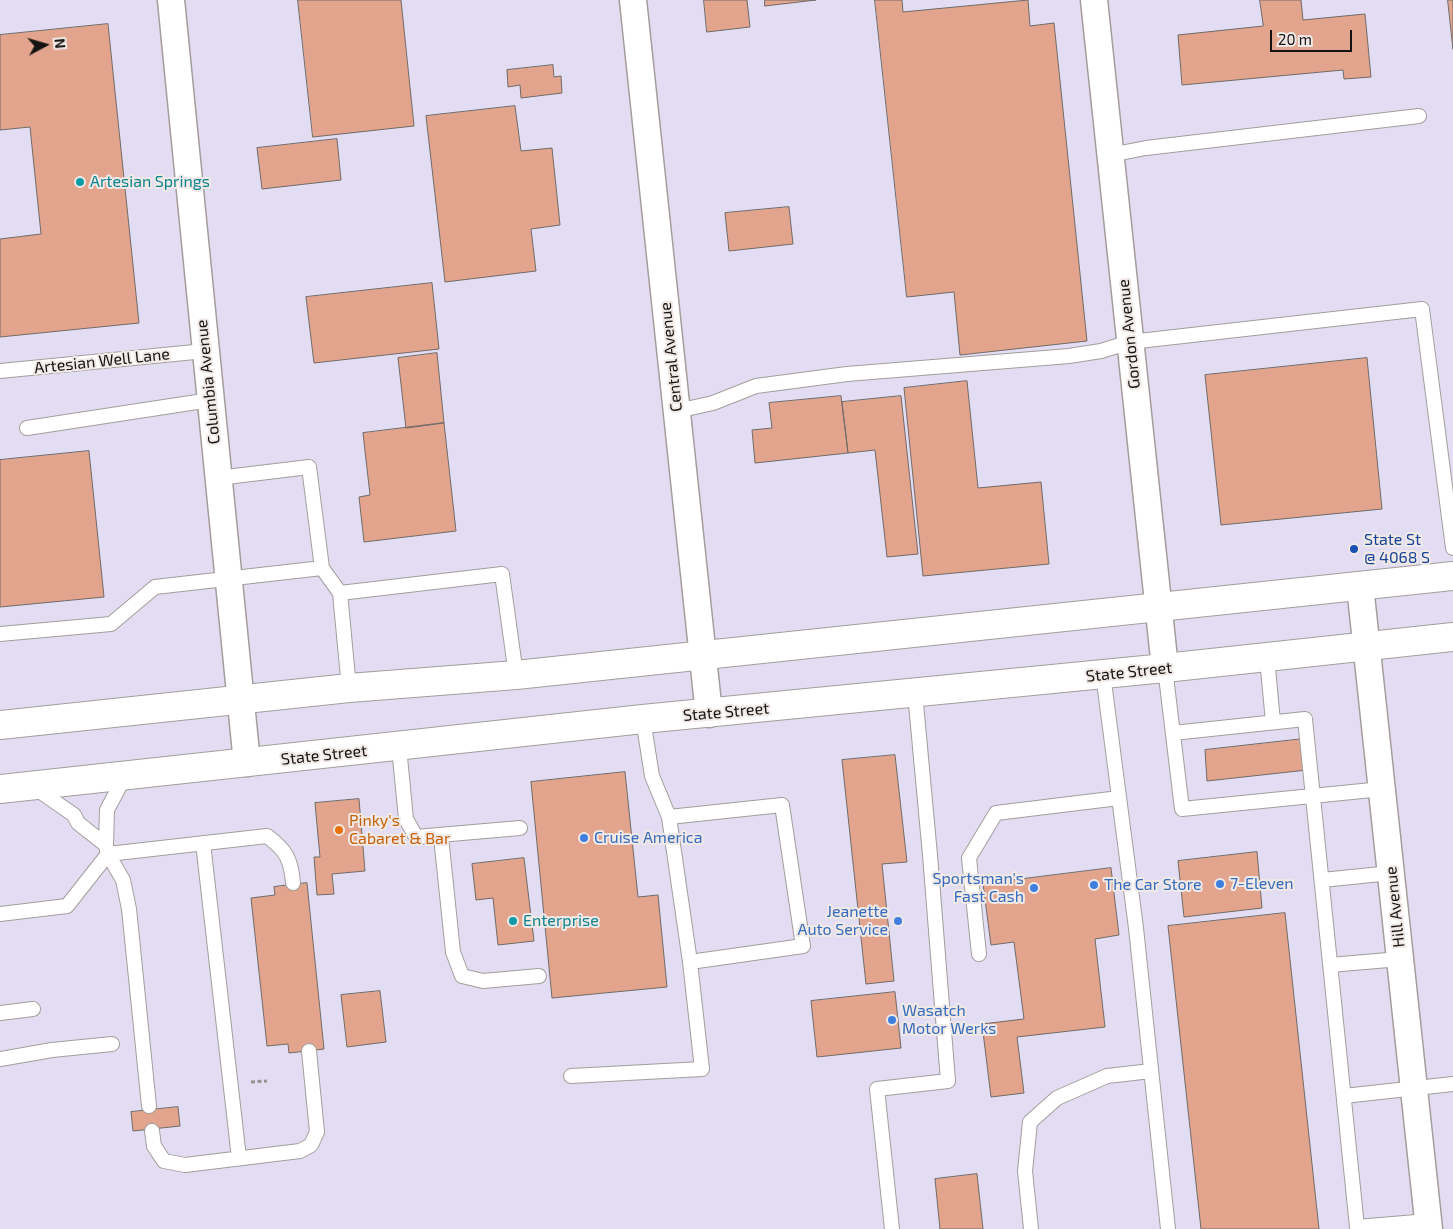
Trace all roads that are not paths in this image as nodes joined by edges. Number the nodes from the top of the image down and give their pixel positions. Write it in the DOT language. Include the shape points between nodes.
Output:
graph roads {
  1 [pos="171,0"];
  2 [pos="634,0"];
  3 [pos="1094,0"];
  4 [pos="1418,116"];
  5 [pos="1110,155"];
  6 [pos="1130,342"];
  7 [pos="205,351"];
  8 [pos="0,370"];
  9 [pos="210,400"];
  10 [pos="677,410"];
  11 [pos="27,428"];
  12 [pos="218,478"];
  13 [pos="1453,548"];
  14 [pos="322,568"];
  15 [pos="1453,576"];
  16 [pos="228,580"];
  17 [pos="1360,586"];
  18 [pos="340,593"];
  19 [pos="1158,606"];
  20 [pos="0,634"];
  21 [pos="1453,637"];
  22 [pos="1367,645"];
  23 [pos="703,654"];
  24 [pos="1266,658"];
  25 [pos="1165,668"];
  26 [pos="1103,674"];
  27 [pos="516,675"];
  28 [pos="349,688"];
  29 [pos="915,693"];
  30 [pos="241,699"];
  31 [pos="709,714"];
  32 [pos="643,719"];
  33 [pos="1273,722"];
  34 [pos="0,725"];
  35 [pos="1173,733"];
  36 [pos="399,747"];
  37 [pos="247,763"];
  38 [pos="125,776"];
  39 [pos="32,786"];
  40 [pos="0,789"];
  41 [pos="1382,789"];
  42 [pos="1313,794"];
  43 [pos="1119,798"];
  44 [pos="668,817"];
  45 [pos="520,828"];
  46 [pos="441,837"];
  47 [pos="203,843"];
  48 [pos="107,850"];
  49 [pos="1391,873"];
  50 [pos="1322,880"];
  51 [pos="293,883"];
  52 [pos="0,914"];
  53 [pos="978,954"];
  54 [pos="1400,960"];
  55 [pos="690,962"];
  56 [pos="1330,965"];
  57 [pos="539,976"];
  58 [pos="33,1009"];
  59 [pos="0,1013"];
  60 [pos="112,1044"];
  61 [pos="308,1051"];
  62 [pos="0,1059"];
  63 [pos="1151,1071"];
  64 [pos="571,1076"];
  65 [pos="1453,1084"];
  66 [pos="1414,1088"];
  67 [pos="1344,1096"];
  68 [pos="149,1106"];
  69 [pos="152,1131"];
  70 [pos="239,1158"];
  71 [pos="1429,1225"];
  72 [pos="892,1229"];
  73 [pos="1031,1229"];
  74 [pos="1168,1229"];
  1 -- 7 [label="street, Columbia Avenue"];
  2 -- 10 [label="street, Central Avenue"];
  3 -- 5 [label="street, Gordon Avenue"];
  4 -- 5 [label="lane"];
  5 -- 6 [label="street, Gordon Avenue"];
  6 -- 10 [label="lane" via="1069,356 848,374 756,386 713,403"];
  6 -- 13 [label="lane" via="1422,309"];
  6 -- 19 [label="street, Gordon Avenue"];
  7 -- 8 [label="lane, Artesian Well Lane"];
  7 -- 9 [label="street, Columbia Avenue"];
  9 -- 11 [label="lane"];
  9 -- 12 [label="street, Columbia Avenue"];
  10 -- 23 [label="street, Central Avenue"];
  12 -- 14 [label="lane" via="309,467"];
  12 -- 16 [label="street, Columbia Avenue"];
  14 -- 16 [label="lane"];
  14 -- 18 [label="lane"];
  15 -- 17 [label="main road"];
  16 -- 20 [label="lane" via="155,586 112,624"];
  16 -- 30 [label="street, Columbia Avenue"];
  17 -- 19 [label="main road"];
  17 -- 22 [label="street, Hill Avenue"];
  18 -- 27 [label="lane" via="502,574"];
  18 -- 28 [label="lane"];
  19 -- 23 [label="main road"];
  19 -- 25 [label="street, Gordon Avenue"];
  21 -- 22 [label="main road, State Street"];
  22 -- 24 [label="main road, State Street"];
  22 -- 41 [label="street, Hill Avenue"];
  23 -- 27 [label="main road"];
  23 -- 31 [label="street, Central Avenue"];
  24 -- 25 [label="main road, State Street"];
  24 -- 33 [label="lane"];
  25 -- 26 [label="main road, State Street"];
  25 -- 35 [label="lane"];
  26 -- 29 [label="main road, State Street"];
  26 -- 43 [label="lane"];
  27 -- 28 [label="main road"];
  28 -- 30 [label="main road"];
  29 -- 31 [label="main road, State Street"];
  29 -- 72 [label="lane" via="948,1081 877,1089"];
  30 -- 34 [label="main road"];
  30 -- 37 [label="street, Columbia Avenue"];
  31 -- 32 [label="main road, State Street"];
  32 -- 36 [label="main road, State Street"];
  32 -- 44 [label="lane" via="652,776"];
  33 -- 35 [label="lane"];
  33 -- 42 [label="lane" via="1305,719"];
  35 -- 42 [label="lane" via="1182,809"];
  36 -- 37 [label="main road, State Street"];
  36 -- 46 [label="lane" via="406,819 416,838"];
  37 -- 38 [label="main road, State Street"];
  38 -- 39 [label="main road, State Street"];
  38 -- 48 [label="lane" via="108,810"];
  39 -- 40 [label="main road, State Street"];
  39 -- 48 [label="lane" via="74,815 78,823"];
  41 -- 42 [label="lane"];
  41 -- 49 [label="street, Hill Avenue"];
  42 -- 50 [label="lane"];
  43 -- 53 [label="lane" via="996,813 969,858"];
  43 -- 63 [label="lane"];
  44 -- 55 [label="lane"];
  44 -- 55 [label="lane" via="782,805 803,946"];
  45 -- 46 [label="lane"];
  46 -- 57 [label="lane" via="453,952 462,976 483,981"];
  47 -- 48 [label="lane"];
  47 -- 51 [label="lane" via="266,836 282,847 292,866"];
  47 -- 70 [label="lane"];
  48 -- 52 [label="lane" via="67,906"];
  48 -- 68 [label="lane" via="123,880 129,909"];
  49 -- 50 [label="lane"];
  49 -- 54 [label="street, Hill Avenue"];
  50 -- 56 [label="lane"];
  54 -- 56 [label="lane"];
  54 -- 66 [label="street, Hill Avenue"];
  55 -- 64 [label="lane" via="702,1069"];
  56 -- 67 [label="lane"];
  58 -- 59 [label="lane"];
  60 -- 62 [label="lane"];
  61 -- 70 [label="lane" via="317,1132 310,1145 300,1151"];
  63 -- 73 [label="lane" via="1107,1076 1057,1098 1030,1122 1025,1171"];
  63 -- 74 [label="lane"];
  65 -- 66 [label="lane"];
  66 -- 67 [label="lane"];
  66 -- 71 [label="street, Hill Avenue"];
  67 -- 71 [label="lane" via="1357,1226"];
  69 -- 70 [label="lane" via="154,1146 164,1161 185,1165"];
}
